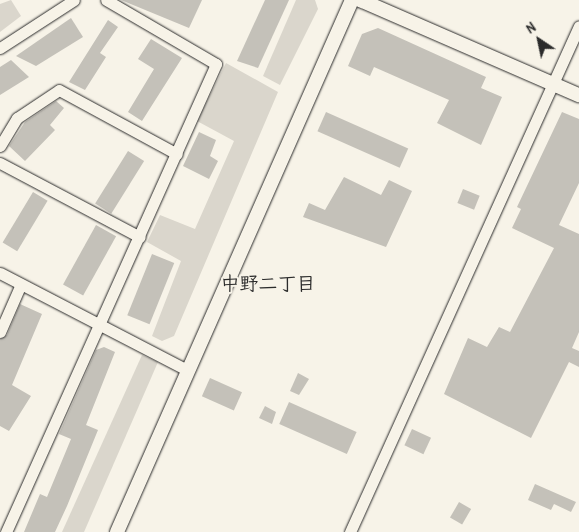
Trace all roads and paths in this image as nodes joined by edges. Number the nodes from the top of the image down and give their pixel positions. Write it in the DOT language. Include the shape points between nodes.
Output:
graph roads {
  1 [pos="74,0"];
  2 [pos="106,0"];
  3 [pos="352,0"];
  4 [pos="360,0"];
  5 [pos="579,26"];
  6 [pos="0,48"];
  7 [pos="552,83"];
  8 [pos="579,95"];
  9 [pos="0,146"];
  10 [pos="177,154"];
  11 [pos="0,163"];
  12 [pos="140,236"];
  13 [pos="0,273"];
  14 [pos="21,284"];
  15 [pos="101,325"];
  16 [pos="0,332"];
  17 [pos="187,370"];
  18 [pos="0,528"];
  19 [pos="6,532"];
  20 [pos="117,532"];
  21 [pos="350,532"];
  1 -- 6 [label="street"];
  2 -- 10 [label="street" via="216,64"];
  3 -- 17 [label="street"];
  4 -- 7 [label="street"];
  5 -- 7 [label="street"];
  7 -- 8 [label="street"];
  7 -- 21 [label="street"];
  9 -- 10 [label="street" via="17,118 59,90"];
  10 -- 12 [label="street"];
  11 -- 12 [label="street"];
  12 -- 15 [label="street"];
  13 -- 14 [label="street"];
  14 -- 15 [label="street"];
  14 -- 16 [label="street"];
  15 -- 17 [label="street"];
  15 -- 19 [label="street"];
  17 -- 20 [label="street"];
  18 -- 19 [label="street"];
}
